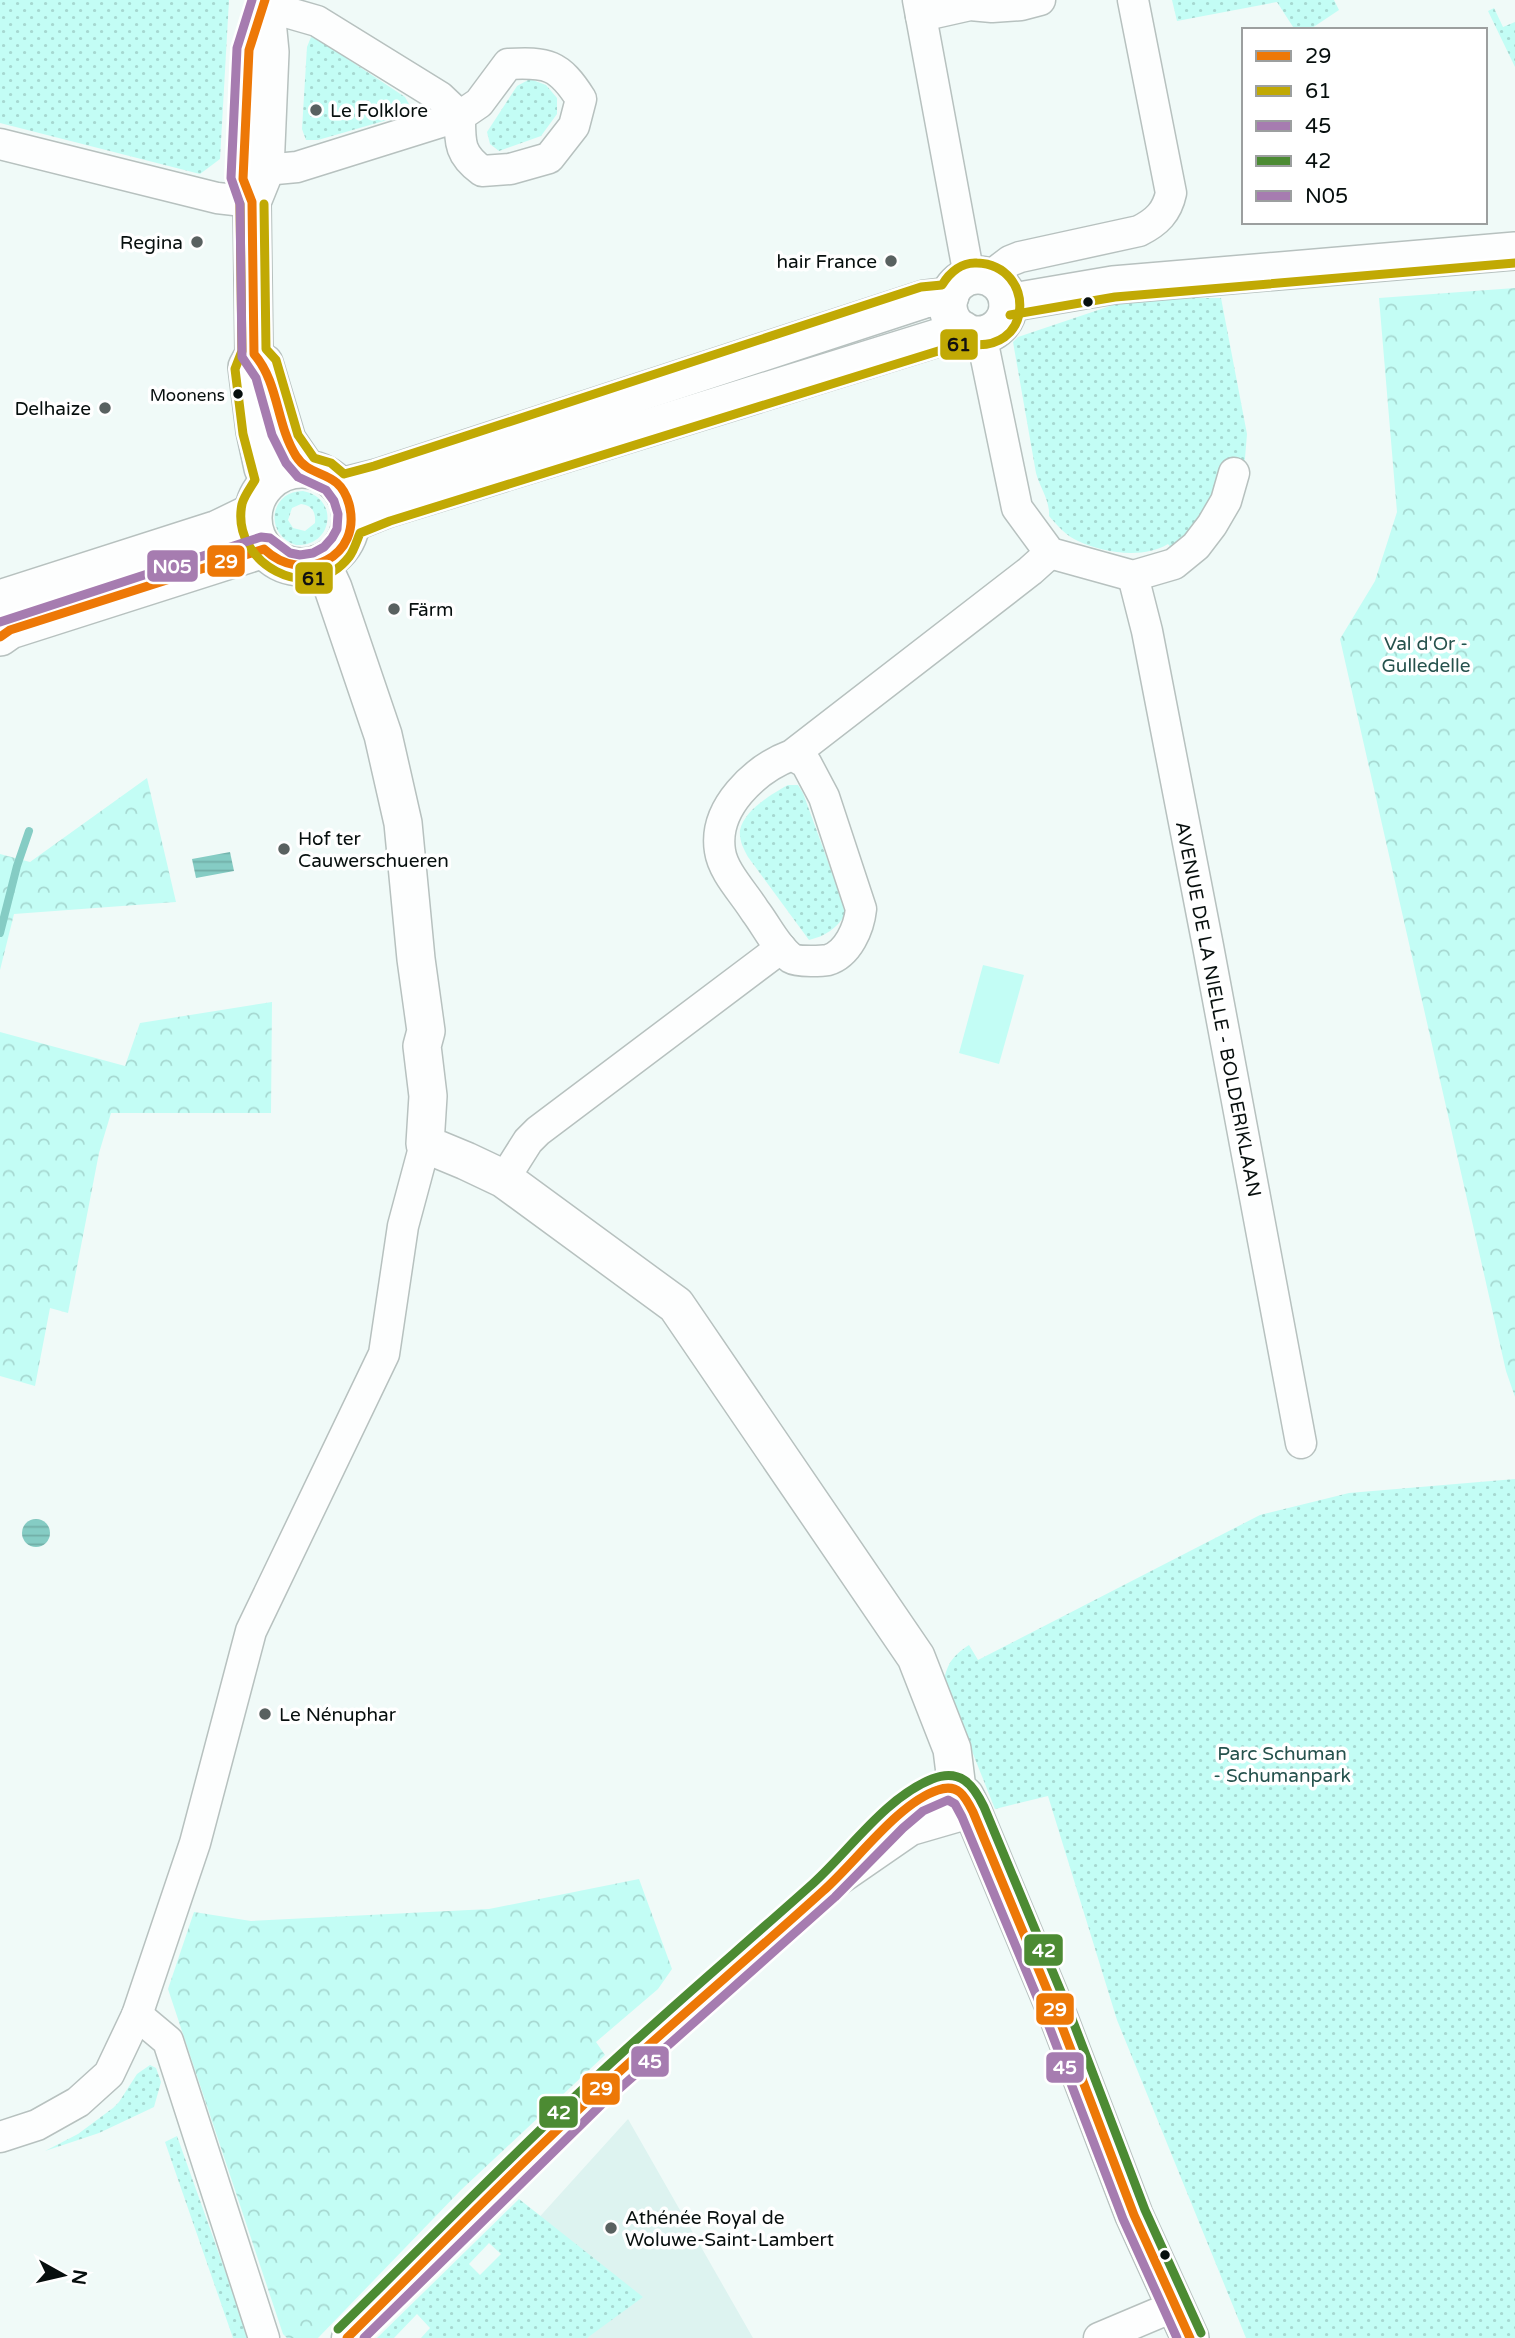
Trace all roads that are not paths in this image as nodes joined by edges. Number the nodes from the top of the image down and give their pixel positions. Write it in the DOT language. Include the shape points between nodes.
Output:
graph roads {
  1 [pos="1040,0"];
  2 [pos="1133,0"];
  3 [pos="265,3"];
  4 [pos="920,8"];
  5 [pos="0,144"];
  6 [pos="259,186"];
  7 [pos="1515,251"];
  8 [pos="979,288"];
  9 [pos="972,332"];
  10 [pos="254,354"];
  11 [pos="306,468"];
  12 [pos="1234,473"];
  13 [pos="341,487"];
  14 [pos="261,496"];
  15 [pos="351,523"];
  16 [pos="264,549"];
  17 [pos="1050,553"];
  18 [pos="318,564"];
  19 [pos="1133,576"];
  20 [pos="0,599"];
  21 [pos="0,637"];
  22 [pos="792,755"];
  23 [pos="781,948"];
  24 [pos="426,1031"];
  25 [pos="425,1144"];
  26 [pos="504,1179"];
  27 [pos="1301,1443"];
  28 [pos="965,1801"];
  29 [pos="137,2015"];
  30 [pos="0,2137"];
  31 [pos="1182,2322"];
  32 [pos="264,2338"];
  33 [pos="347,2338"];
  34 [pos="1099,2338"];
  1 -- 4 [label="street"];
  2 -- 8 [label="street" via="1171,193 1168,205 1155,222 1139,231 1010,261"];
  3 -- 6 [label="street" via="249,50 243,180"];
  3 -- 6 [label="street" via="317,21 440,97 460,116 297,167"];
  4 -- 8 [label="street"];
  5 -- 6 [label="street" via="217,198"];
  6 -- 10 [label="street"];
  7 -- 8 [label="street" via="1113,285"];
  8 -- 9 [label="street" via="948,306 951,316"];
  8 -- 9 [label="street" via="1005,318 988,333"];
  8 -- 13 [label="street" via="925,299"];
  9 -- 15 [label="street"];
  9 -- 17 [label="street" via="1017,508"];
  10 -- 11 [label="street" via="265,364 287,440"];
  10 -- 14 [label="street" via="247,367 263,468"];
  11 -- 13 [label="street" via="325,474"];
  11 -- 14 [label="street" via="286,471"];
  12 -- 19 [label="street" via="1226,501 1196,546 1174,564"];
  13 -- 15 [label="street"];
  14 -- 16 [label="street" via="256,535"];
  14 -- 20 [label="street" via="218,528"];
  15 -- 18 [label="street" via="344,544"];
  16 -- 18 [label="street" via="293,566"];
  16 -- 21 [label="street"];
  17 -- 19 [label="street"];
  17 -- 22 [label="street"];
  18 -- 24 [label="street" via="333,588 383,735 404,823"];
  19 -- 27 [label="street, AVENUE DE LA NIELLE - BOLDERIKLAAN"];
  22 -- 23 [label="street" via="744,786 727,809 719,831 720,853 733,878"];
  22 -- 23 [label="street" via="806,763 824,797 861,909 859,927 830,960 792,960"];
  23 -- 26 [label="street" via="538,1131"];
  24 -- 25 [label="street" via="422,1045 428,1096"];
  24 -- 26 [label="street" via="435,1044 447,1125"];
  25 -- 26 [label="street"];
  25 -- 29 [label="street" via="403,1226 384,1354 251,1631 195,1843"];
  26 -- 28 [label="street" via="676,1305 916,1657 952,1749"];
  28 -- 31 [label="street"];
  28 -- 33 [label="street" via="937,1790 895,1819 827,1888 593,2096"];
  29 -- 30 [label="street" via="108,2074 78,2102 37,2125"];
  29 -- 32 [label="street" via="168,2041"];
  31 -- 34 [label="street"];
}
